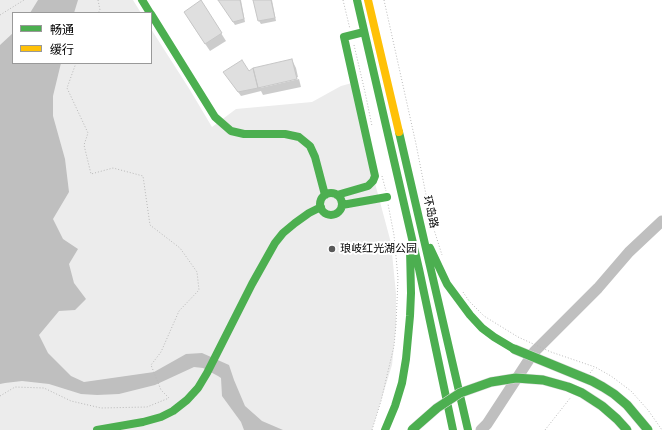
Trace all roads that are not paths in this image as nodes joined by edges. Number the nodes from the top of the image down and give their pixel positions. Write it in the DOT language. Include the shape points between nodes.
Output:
graph roads {
  1 [pos="142,0"];
  2 [pos="357,0"];
  3 [pos="368,0"];
  4 [pos="150,12"];
  5 [pos="152,16"];
  6 [pos="364,32"];
  7 [pos="325,195"];
  8 [pos="337,195"];
  9 [pos="387,198"];
  10 [pos="342,205"];
  11 [pos="321,207"];
  12 [pos="421,226"];
  13 [pos="410,229"];
  14 [pos="97,430"];
  15 [pos="385,430"];
  16 [pos="412,430"];
  17 [pos="453,430"];
  18 [pos="468,430"];
  19 [pos="627,430"];
  20 [pos="648,430"];
  1 -- 4 [label="main road"];
  2 -- 6 [label="main road"];
  3 -- 12 [label="main road, 环岛路"];
  5 -- 7 [label="main road" via="214,117 231,131 238,133 285,134 299,137 310,146 315,157"];
  6 -- 8 [label="main road" via="344,37 375,173 373,181 368,186"];
  6 -- 13 [label="main road"];
  7 -- 8 [label="main road"];
  7 -- 11 [label="main road"];
  8 -- 10 [label="main road"];
  9 -- 10 [label="main road"];
  10 -- 11 [label="main road" via="340,211 331,215 325,213"];
  11 -- 14 [label="main road" via="295,223 275,243 207,373 190,397 161,417"];
  12 -- 18 [label="main road, 环岛路"];
  12 -- 20 [label="main road, bridge" via="447,284 482,328 514,349 603,387 627,406"];
  13 -- 15 [label="main road" via="409,337 402,383"];
  13 -- 17 [label="main road"];
  16 -- 19 [label="main road, bridge" via="437,408 460,393 491,382 516,378 543,380 568,387 602,406"];
}
